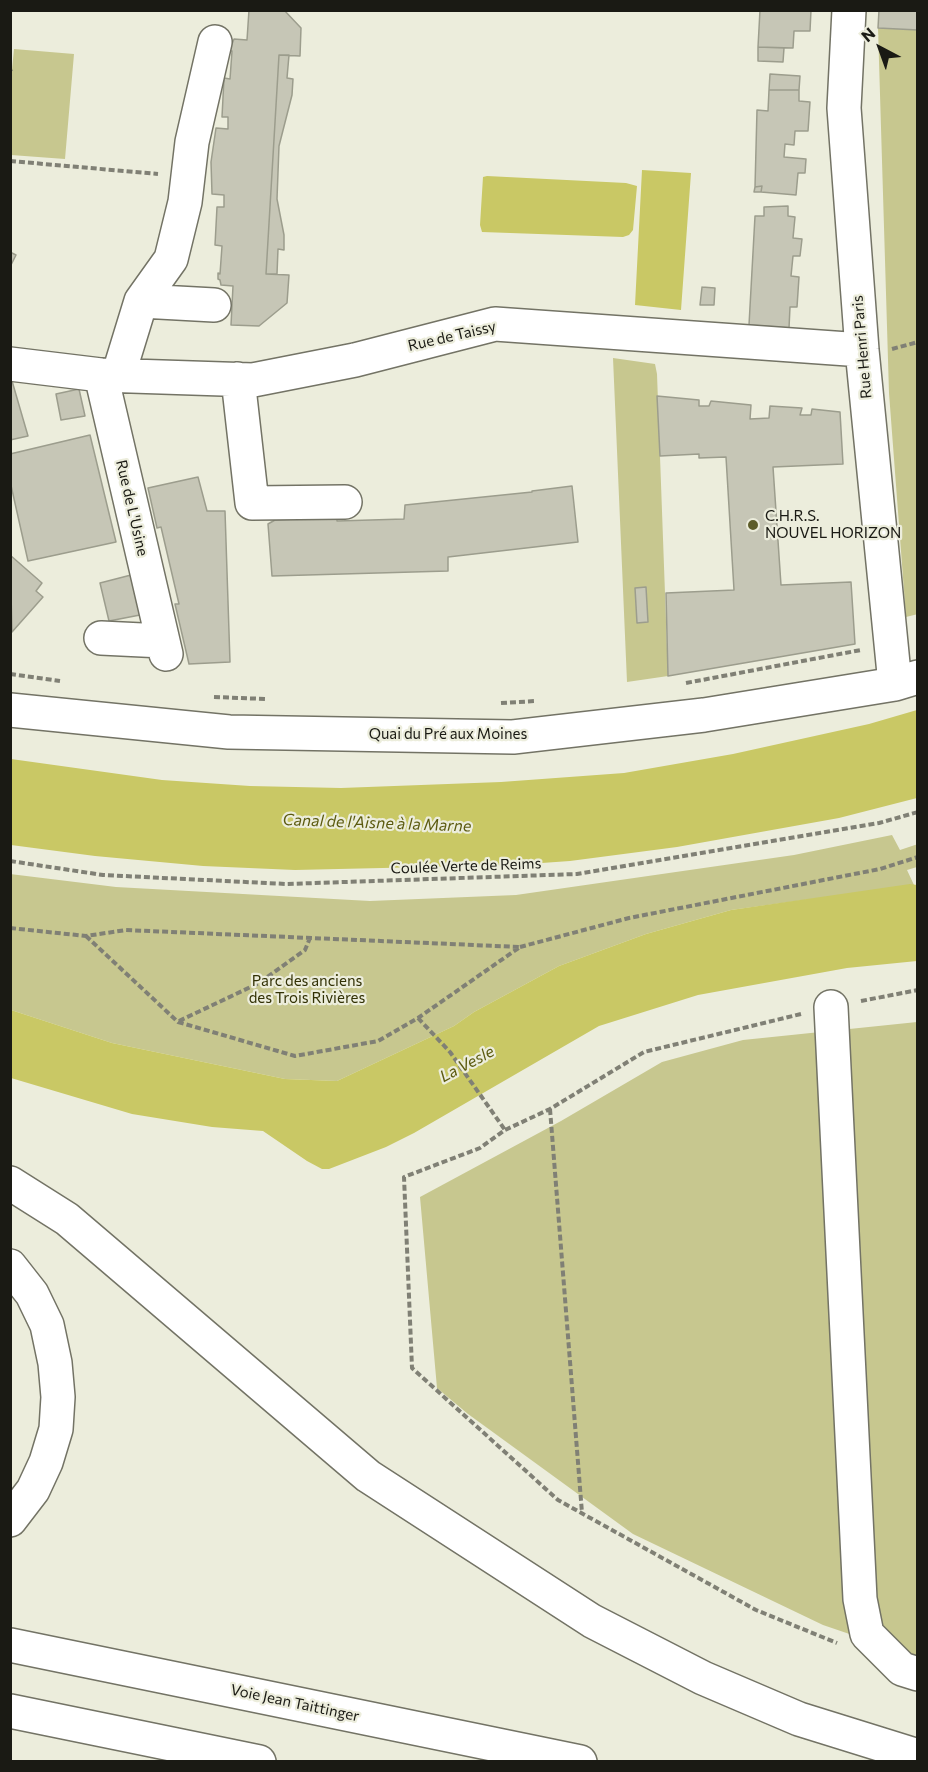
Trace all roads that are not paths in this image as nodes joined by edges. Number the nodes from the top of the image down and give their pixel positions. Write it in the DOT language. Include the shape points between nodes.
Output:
graph roads {
  1 [pos="849,10"];
  2 [pos="215,42"];
  3 [pos="141,301"];
  4 [pos="214,305"];
  5 [pos="875,350"];
  6 [pos="10,364"];
  7 [pos="109,376"];
  8 [pos="238,379"];
  9 [pos="345,502"];
  10 [pos="101,638"];
  11 [pos="906,680"];
  12 [pos="10,710"];
  13 [pos="831,1007"];
  14 [pos="10,1183"];
  15 [pos="10,1266"];
  16 [pos="10,1520"];
  17 [pos="10,1645"];
  18 [pos="918,1674"];
  19 [pos="10,1711"];
  20 [pos="918,1756"];
  21 [pos="259,1761"];
  22 [pos="580,1761"];
  1 -- 5 [label="main road, Rue Henri Paris" via="844,108"];
  2 -- 3 [label="main road" via="171,259"];
  3 -- 4 [label="main road"];
  3 -- 7 [label="main road"];
  5 -- 8 [label="main road, Rue de Taissy" via="495,324 355,360 254,380"];
  5 -- 11 [label="main road, Rue Henri Paris" via="891,644"];
  6 -- 7 [label="main road, Rue de Taissy"];
  7 -- 8 [label="main road, Rue de Taissy"];
  7 -- 10 [label="main road, Rue de L'Usine" via="164,647"];
  8 -- 9 [label="main road" via="252,503"];
  11 -- 12 [label="main road, Quai du Pré aux Moines" via="704,715 513,736 229,732"];
  13 -- 18 [label="main road" via="860,1599 867,1634 902,1669"];
  14 -- 20 [label="main road" via="67,1219 368,1476 592,1621 703,1678 799,1719"];
  15 -- 16 [label="main road" via="32,1294 47,1326 58,1397 56,1429 46,1462 33,1490"];
  17 -- 22 [label="main road, Voie Jean Taittinger"];
  19 -- 21 [label="main road"];
}
